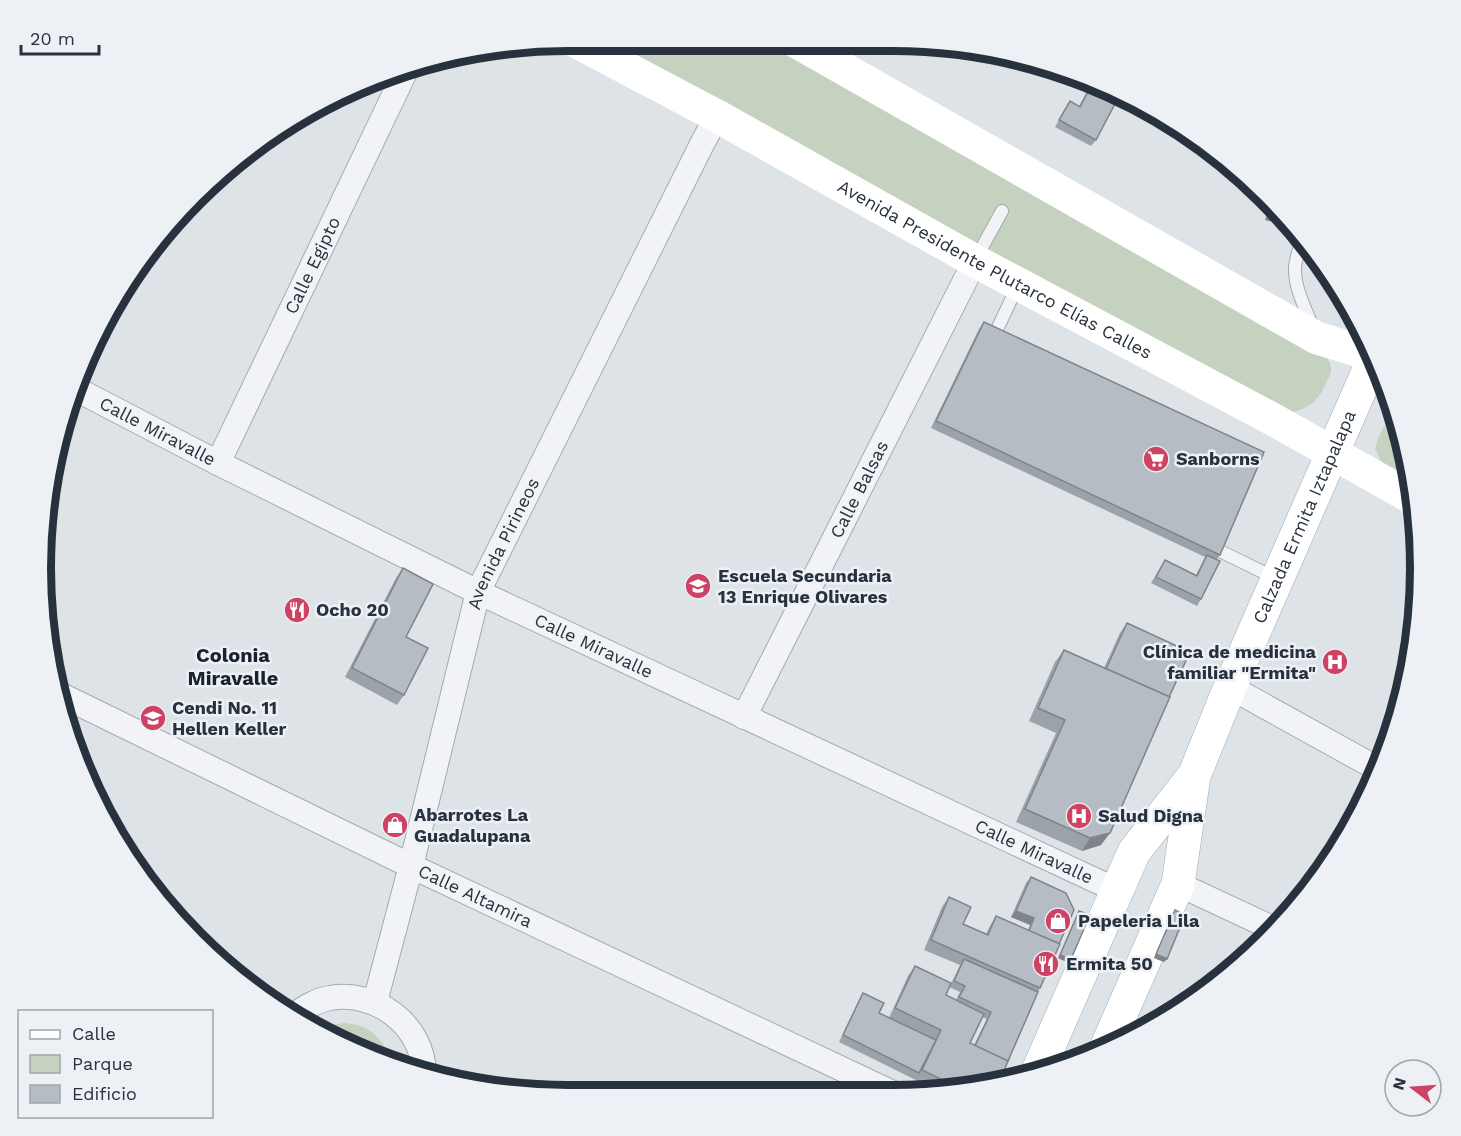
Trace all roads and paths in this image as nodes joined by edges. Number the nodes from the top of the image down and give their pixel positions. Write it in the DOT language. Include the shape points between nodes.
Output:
graph roads {
  1 [pos="596,51"];
  2 [pos="813,51"];
  3 [pos="403,78"];
  4 [pos="717,116"];
  5 [pos="1002,211"];
  6 [pos="1299,249"];
  7 [pos="975,261"];
  8 [pos="1019,284"];
  9 [pos="994,336"];
  10 [pos="1317,338"];
  11 [pos="1363,353"];
  12 [pos="1369,366"];
  13 [pos="82,392"];
  14 [pos="1332,453"];
  15 [pos="218,463"];
  16 [pos="1405,494"];
  17 [pos="1220,551"];
  18 [pos="1277,579"];
  19 [pos="478,592"];
  20 [pos="1230,687"];
  21 [pos="68,698"];
  22 [pos="744,717"];
  23 [pos="1371,765"];
  24 [pos="1194,776"];
  25 [pos="411,866"];
  26 [pos="1178,884"];
  27 [pos="1116,890"];
  28 [pos="1267,926"];
  29 [pos="375,1002"];
  30 [pos="301,1011"];
  31 [pos="1115,1035"];
  32 [pos="1041,1063"];
  33 [pos="423,1064"];
  34 [pos="876,1085"];
  1 -- 4 [label="main road, Avenida Presidente Plutarco Elías Calles"];
  2 -- 10 [label="main road"];
  3 -- 15 [label="street, Calle Egipto"];
  4 -- 7 [label="main road, Avenida Presidente Plutarco Elías Calles"];
  4 -- 19 [label="street, Avenida Pirineos"];
  5 -- 7 [label="lane"];
  6 -- 10 [label="lane" via="1295,277"];
  7 -- 8 [label="main road, Avenida Presidente Plutarco Elías Calles"];
  7 -- 22 [label="street, Calle Balsas"];
  8 -- 9 [label="lane"];
  8 -- 14 [label="main road, Avenida Presidente Plutarco Elías Calles"];
  10 -- 11 [label="main road"];
  12 -- 14 [label="main road, Calzada Ermita Iztapalapa"];
  13 -- 15 [label="street, Calle Miravalle"];
  14 -- 16 [label="main road, Avenida Presidente Plutarco Elías Calles"];
  14 -- 18 [label="main road, Calzada Ermita Iztapalapa"];
  15 -- 19 [label="street, Calle Miravalle"];
  17 -- 18 [label="lane"];
  18 -- 20 [label="main road, Calzada Ermita Iztapalapa"];
  19 -- 22 [label="street, Calle Miravalle"];
  19 -- 25 [label="street, Avenida Pirineos"];
  20 -- 23 [label="street"];
  20 -- 24 [label="main road, Calzada Ermita Iztapalapa"];
  21 -- 25 [label="street, Calle Altamira"];
  22 -- 27 [label="street, Calle Miravalle"];
  24 -- 26 [label="main road, Calzada Ermita Iztapalapa"];
  24 -- 27 [label="main road, Calzada Ermita Iztapalapa" via="1134,852"];
  25 -- 29 [label="street, Avenida Pirineos"];
  25 -- 34 [label="street, Calle Altamira"];
  26 -- 28 [label="street"];
  26 -- 31 [label="main road, Calzada Ermita Iztapalapa"];
  27 -- 32 [label="main road, Calzada Ermita Iztapalapa"];
  29 -- 30 [label="street" via="352,996 329,998"];
  29 -- 33 [label="street" via="398,1016 415,1037"];
}
